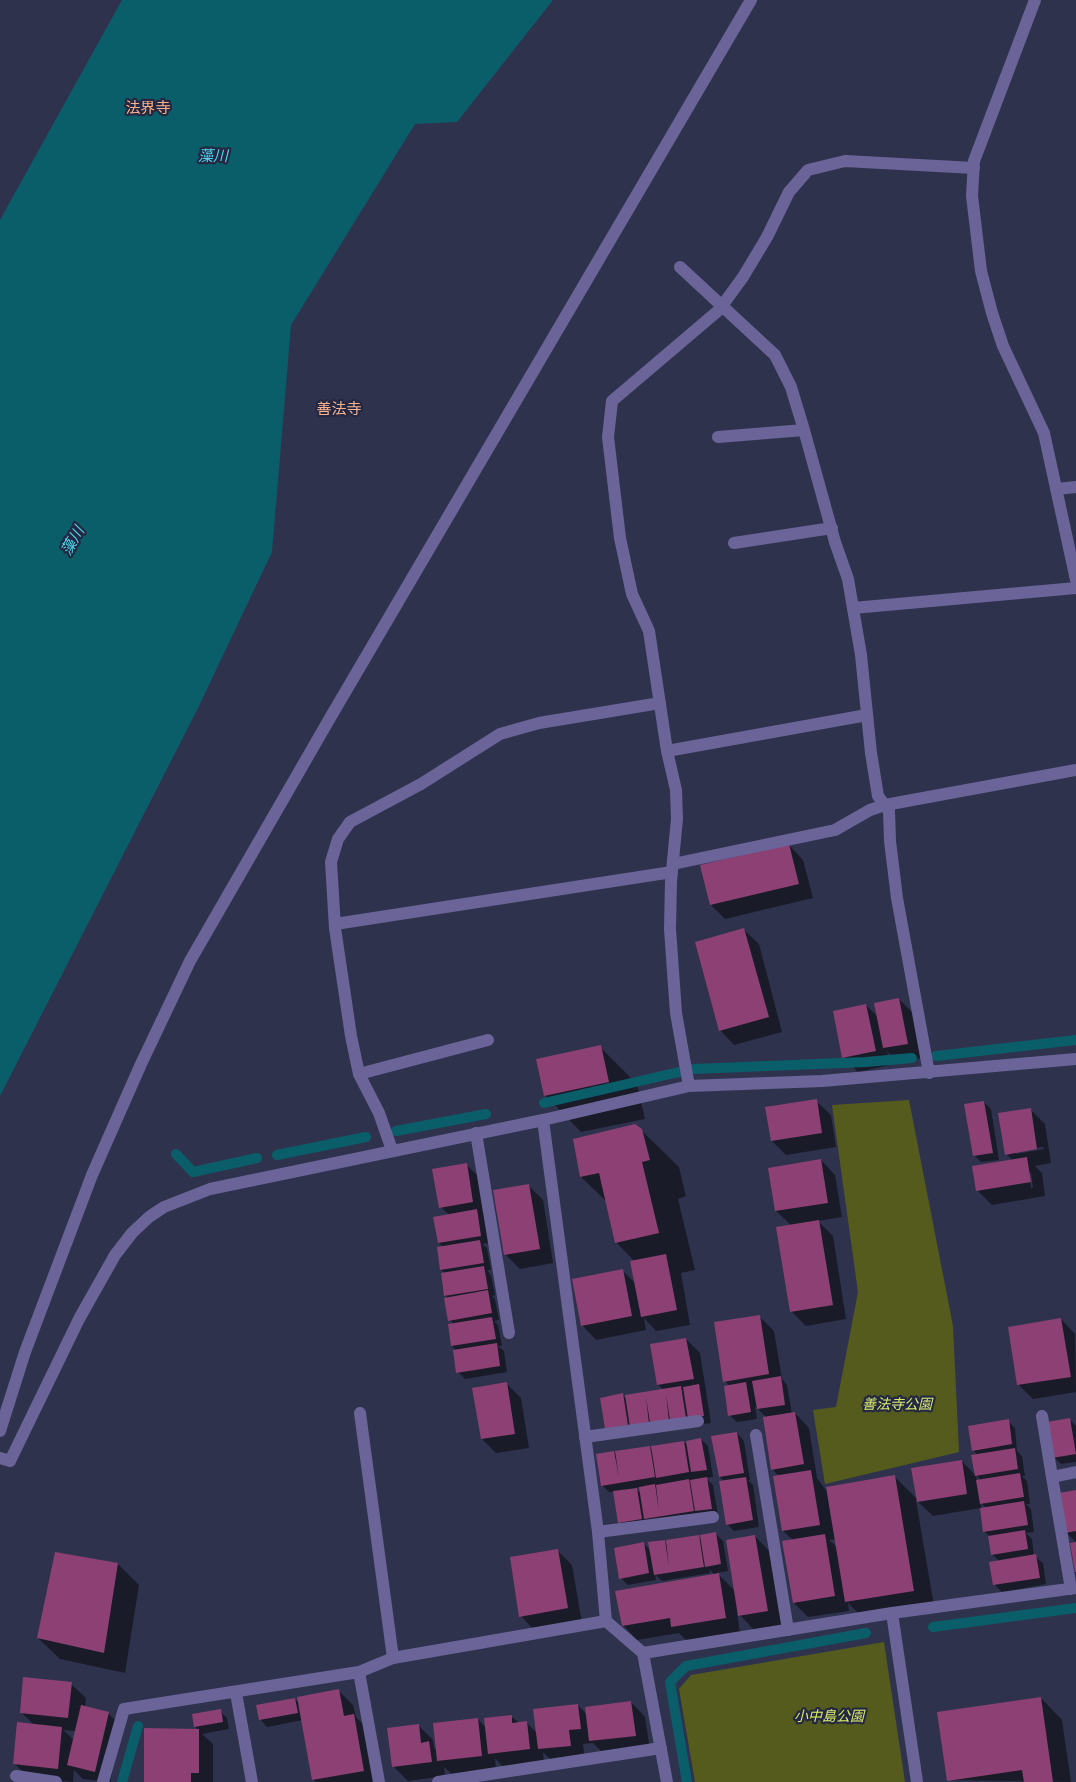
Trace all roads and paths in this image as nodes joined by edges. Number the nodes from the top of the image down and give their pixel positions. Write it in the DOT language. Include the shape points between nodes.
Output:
graph roads {
  1 [pos="751,0"];
  2 [pos="1035,0"];
  3 [pos="974,168"];
  4 [pos="680,267"];
  5 [pos="721,306"];
  6 [pos="804,430"];
  7 [pos="718,437"];
  8 [pos="1076,487"];
  9 [pos="1057,489"];
  10 [pos="832,528"];
  11 [pos="734,543"];
  12 [pos="1076,580"];
  13 [pos="1076,588"];
  14 [pos="854,608"];
  15 [pos="660,703"];
  16 [pos="867,715"];
  17 [pos="667,751"];
  18 [pos="1076,770"];
  19 [pos="885,806"];
  20 [pos="672,868"];
  21 [pos="335,924"];
  22 [pos="488,1040"];
  23 [pos="1076,1059"];
  24 [pos="929,1073"];
  25 [pos="359,1074"];
  26 [pos="688,1086"];
  27 [pos="543,1120"];
  28 [pos="476,1133"];
  29 [pos="392,1150"];
  30 [pos="509,1333"];
  31 [pos="360,1413"];
  32 [pos="1042,1416"];
  33 [pos="698,1421"];
  34 [pos="0,1431"];
  35 [pos="756,1435"];
  36 [pos="585,1437"];
  37 [pos="0,1458"];
  38 [pos="1076,1472"];
  39 [pos="1052,1477"];
  40 [pos="713,1518"];
  41 [pos="598,1532"];
  42 [pos="1074,1589"];
  43 [pos="892,1613"];
  44 [pos="606,1621"];
  45 [pos="788,1630"];
  46 [pos="644,1653"];
  47 [pos="393,1658"];
  48 [pos="359,1672"];
  49 [pos="236,1693"];
  50 [pos="661,1748"];
  51 [pos="16,1776"];
  52 [pos="56,1782"];
  53 [pos="103,1782"];
  54 [pos="252,1782"];
  55 [pos="379,1782"];
  56 [pos="438,1782"];
  57 [pos="667,1782"];
  58 [pos="917,1782"];
  1 -- 34 [label="street" via="190,961 92,1175 25,1352"];
  2 -- 3 [label="street"];
  3 -- 5 [label="street" via="845,162 808,170 789,192 767,237"];
  3 -- 9 [label="street" via="972,196 981,271 1003,346 1044,433"];
  4 -- 5 [label="street"];
  5 -- 6 [label="street" via="775,355 791,387"];
  5 -- 15 [label="street" via="612,401 608,437 620,538 632,594 649,631"];
  6 -- 7 [label="street"];
  6 -- 10 [label="street"];
  8 -- 9 [label="street"];
  9 -- 12 [label="street"];
  10 -- 11 [label="street"];
  10 -- 14 [label="street"];
  13 -- 14 [label="street"];
  14 -- 16 [label="street"];
  15 -- 17 [label="street"];
  15 -- 21 [label="street" via="539,723 500,734 421,784 350,822 338,839 331,862"];
  16 -- 17 [label="street"];
  16 -- 19 [label="street" via="878,796"];
  17 -- 20 [label="street" via="676,790 677,820"];
  18 -- 19 [label="street"];
  19 -- 20 [label="street" via="870,810 835,830"];
  19 -- 24 [label="street" via="889,811 897,898"];
  20 -- 21 [label="street"];
  20 -- 26 [label="street" via="672,973"];
  21 -- 25 [label="street"];
  22 -- 25 [label="street"];
  23 -- 24 [label="street"];
  24 -- 26 [label="street"];
  25 -- 29 [label="street" via="379,1113"];
  26 -- 27 [label="street"];
  27 -- 28 [label="street"];
  27 -- 36 [label="street"];
  28 -- 29 [label="street"];
  28 -- 30 [label="street"];
  29 -- 37 [label="street" via="210,1189 164,1207 149,1217 132,1233 98,1284 10,1461"];
  31 -- 47 [label="street"];
  32 -- 39 [label="street"];
  33 -- 36 [label="street"];
  35 -- 45 [label="street"];
  36 -- 41 [label="street"];
  38 -- 39 [label="street"];
  39 -- 42 [label="street"];
  40 -- 41 [label="street"];
  41 -- 44 [label="street"];
  42 -- 43 [label="street"];
  43 -- 45 [label="street"];
  43 -- 58 [label="street"];
  44 -- 46 [label="street"];
  44 -- 47 [label="street"];
  45 -- 46 [label="street"];
  46 -- 50 [label="street"];
  47 -- 48 [label="street"];
  48 -- 49 [label="street"];
  48 -- 55 [label="street"];
  49 -- 53 [label="street" via="124,1710"];
  49 -- 54 [label="street"];
  50 -- 56 [label="street"];
  50 -- 57 [label="street"];
  51 -- 52 [label="street"];
}
